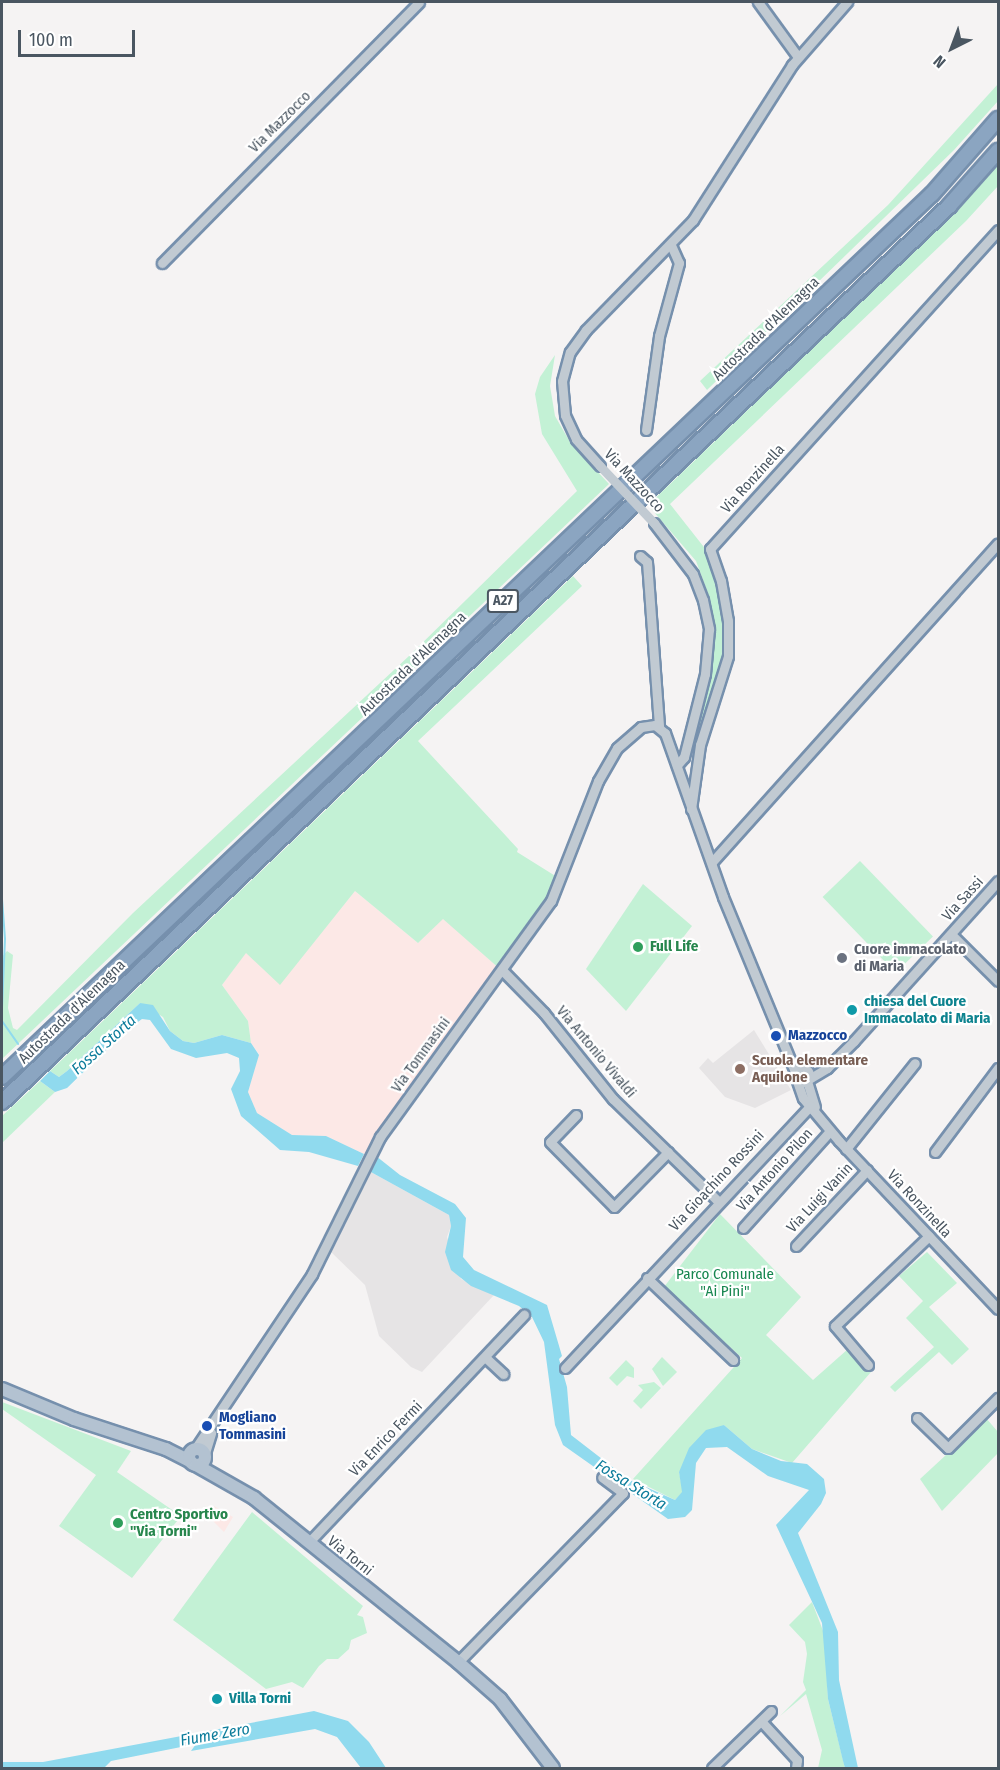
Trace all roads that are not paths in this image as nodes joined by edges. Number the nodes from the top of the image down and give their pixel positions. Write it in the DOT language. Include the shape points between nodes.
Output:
graph roads {
  1 [pos="419,2"];
  2 [pos="758,2"];
  3 [pos="847,2"];
  4 [pos="798,57"];
  5 [pos="999,119"];
  6 [pos="999,151"];
  7 [pos="999,230"];
  8 [pos="670,245"];
  9 [pos="162,263"];
  10 [pos="646,430"];
  11 [pos="999,543"];
  12 [pos="640,556"];
  13 [pos="662,730"];
  14 [pos="677,765"];
  15 [pos="692,809"];
  16 [pos="711,862"];
  17 [pos="999,881"];
  18 [pos="951,933"];
  19 [pos="502,969"];
  20 [pos="999,981"];
  21 [pos="915,1063"];
  22 [pos="999,1068"];
  23 [pos="803,1075"];
  24 [pos="2,1077"];
  25 [pos="2,1102"];
  26 [pos="810,1106"];
  27 [pos="576,1115"];
  28 [pos="820,1118"];
  29 [pos="830,1131"];
  30 [pos="846,1149"];
  31 [pos="668,1152"];
  32 [pos="935,1152"];
  33 [pos="867,1170"];
  34 [pos="719,1202"];
  35 [pos="743,1228"];
  36 [pos="929,1236"];
  37 [pos="796,1246"];
  38 [pos="647,1278"];
  39 [pos="999,1309"];
  40 [pos="524,1316"];
  41 [pos="485,1357"];
  42 [pos="733,1360"];
  43 [pos="868,1365"];
  44 [pos="564,1368"];
  45 [pos="503,1374"];
  46 [pos="2,1389"];
  47 [pos="999,1398"];
  48 [pos="917,1418"];
  49 [pos="197,1456"];
  50 [pos="602,1477"];
  51 [pos="309,1542"];
  52 [pos="458,1662"];
  53 [pos="771,1711"];
  54 [pos="761,1721"];
  55 [pos="553,1768"];
  56 [pos="712,1768"];
  57 [pos="796,1768"];
  1 -- 9 [label="street, Via Mazzocco"];
  2 -- 4 [label="street"];
  3 -- 4 [label="street, Via Mazzocco"];
  4 -- 8 [label="street, Via Mazzocco" via="701,209"];
  5 -- 24 [label="highway, Autostrada d'Alemagna / A27" via="932,194"];
  6 -- 25 [label="highway, Autostrada d'Alemagna / A27" via="949,206"];
  7 -- 15 [label="street, Via Ronzinella" via="710,549 728,621 728,656 700,745"];
  8 -- 10 [label="street" via="679,263 659,336"];
  8 -- 14 [label="street, Via Mazzocco, bridge" via="586,330 566,364 562,394 567,422 693,574 703,600 709,629 705,674 684,758"];
  11 -- 16 [label="street"];
  12 -- 13 [label="street, Via Ronzinella" via="647,562"];
  13 -- 14 [label="street, Via Ronzinella"];
  13 -- 19 [label="street, Via Tommasini" via="650,724 633,731 611,758 598,781 551,901"];
  14 -- 15 [label="street, Via Ronzinella"];
  15 -- 16 [label="street, Via Ronzinella"];
  16 -- 23 [label="street, Via Ronzinella" via="788,1050"];
  17 -- 18 [label="street, Via Sassi"];
  18 -- 20 [label="street"];
  18 -- 23 [label="street, Via Sassi" via="826,1068"];
  19 -- 31 [label="street, Via Antonio Vivaldi" via="544,1012 613,1099"];
  19 -- 49 [label="street, Via Tommasini" via="367,1158 312,1275"];
  21 -- 30 [label="street"];
  22 -- 32 [label="street"];
  23 -- 26 [label="street, Via Ronzinella" via="800,1093"];
  23 -- 28 [label="street, Via Ronzinella" via="804,1093 810,1094"];
  26 -- 28 [label="street, Via Ronzinella"];
  26 -- 34 [label="street, Via Gioachino Rossini"];
  27 -- 31 [label="street" via="550,1142 614,1207"];
  28 -- 29 [label="street, Via Ronzinella"];
  29 -- 30 [label="street, Via Ronzinella"];
  29 -- 35 [label="street, Via Antonio Pilon"];
  30 -- 33 [label="street, Via Ronzinella"];
  31 -- 34 [label="street, Via Antonio Vivaldi"];
  33 -- 36 [label="street, Via Ronzinella"];
  33 -- 37 [label="street, Via Luigi Vanin"];
  34 -- 38 [label="street, Via Gioachino Rossini"];
  36 -- 39 [label="street, Via Ronzinella"];
  36 -- 43 [label="street" via="835,1326"];
  38 -- 42 [label="street"];
  38 -- 44 [label="street, Via Gioachino Rossini"];
  40 -- 41 [label="street, Via Enrico Fermi"];
  41 -- 45 [label="street"];
  41 -- 51 [label="street, Via Enrico Fermi"];
  46 -- 49 [label="main road, Via Torni" via="74,1419"];
  47 -- 48 [label="street" via="948,1448"];
  49 -- 51 [label="main road, Via Torni"];
  50 -- 52 [label="street" via="623,1493"];
  51 -- 52 [label="main road, Via Torni"];
  52 -- 55 [label="main road, Via Torni" via="500,1699"];
  53 -- 54 [label="street"];
  54 -- 56 [label="street"];
  54 -- 57 [label="street" via="797,1760"];
}
